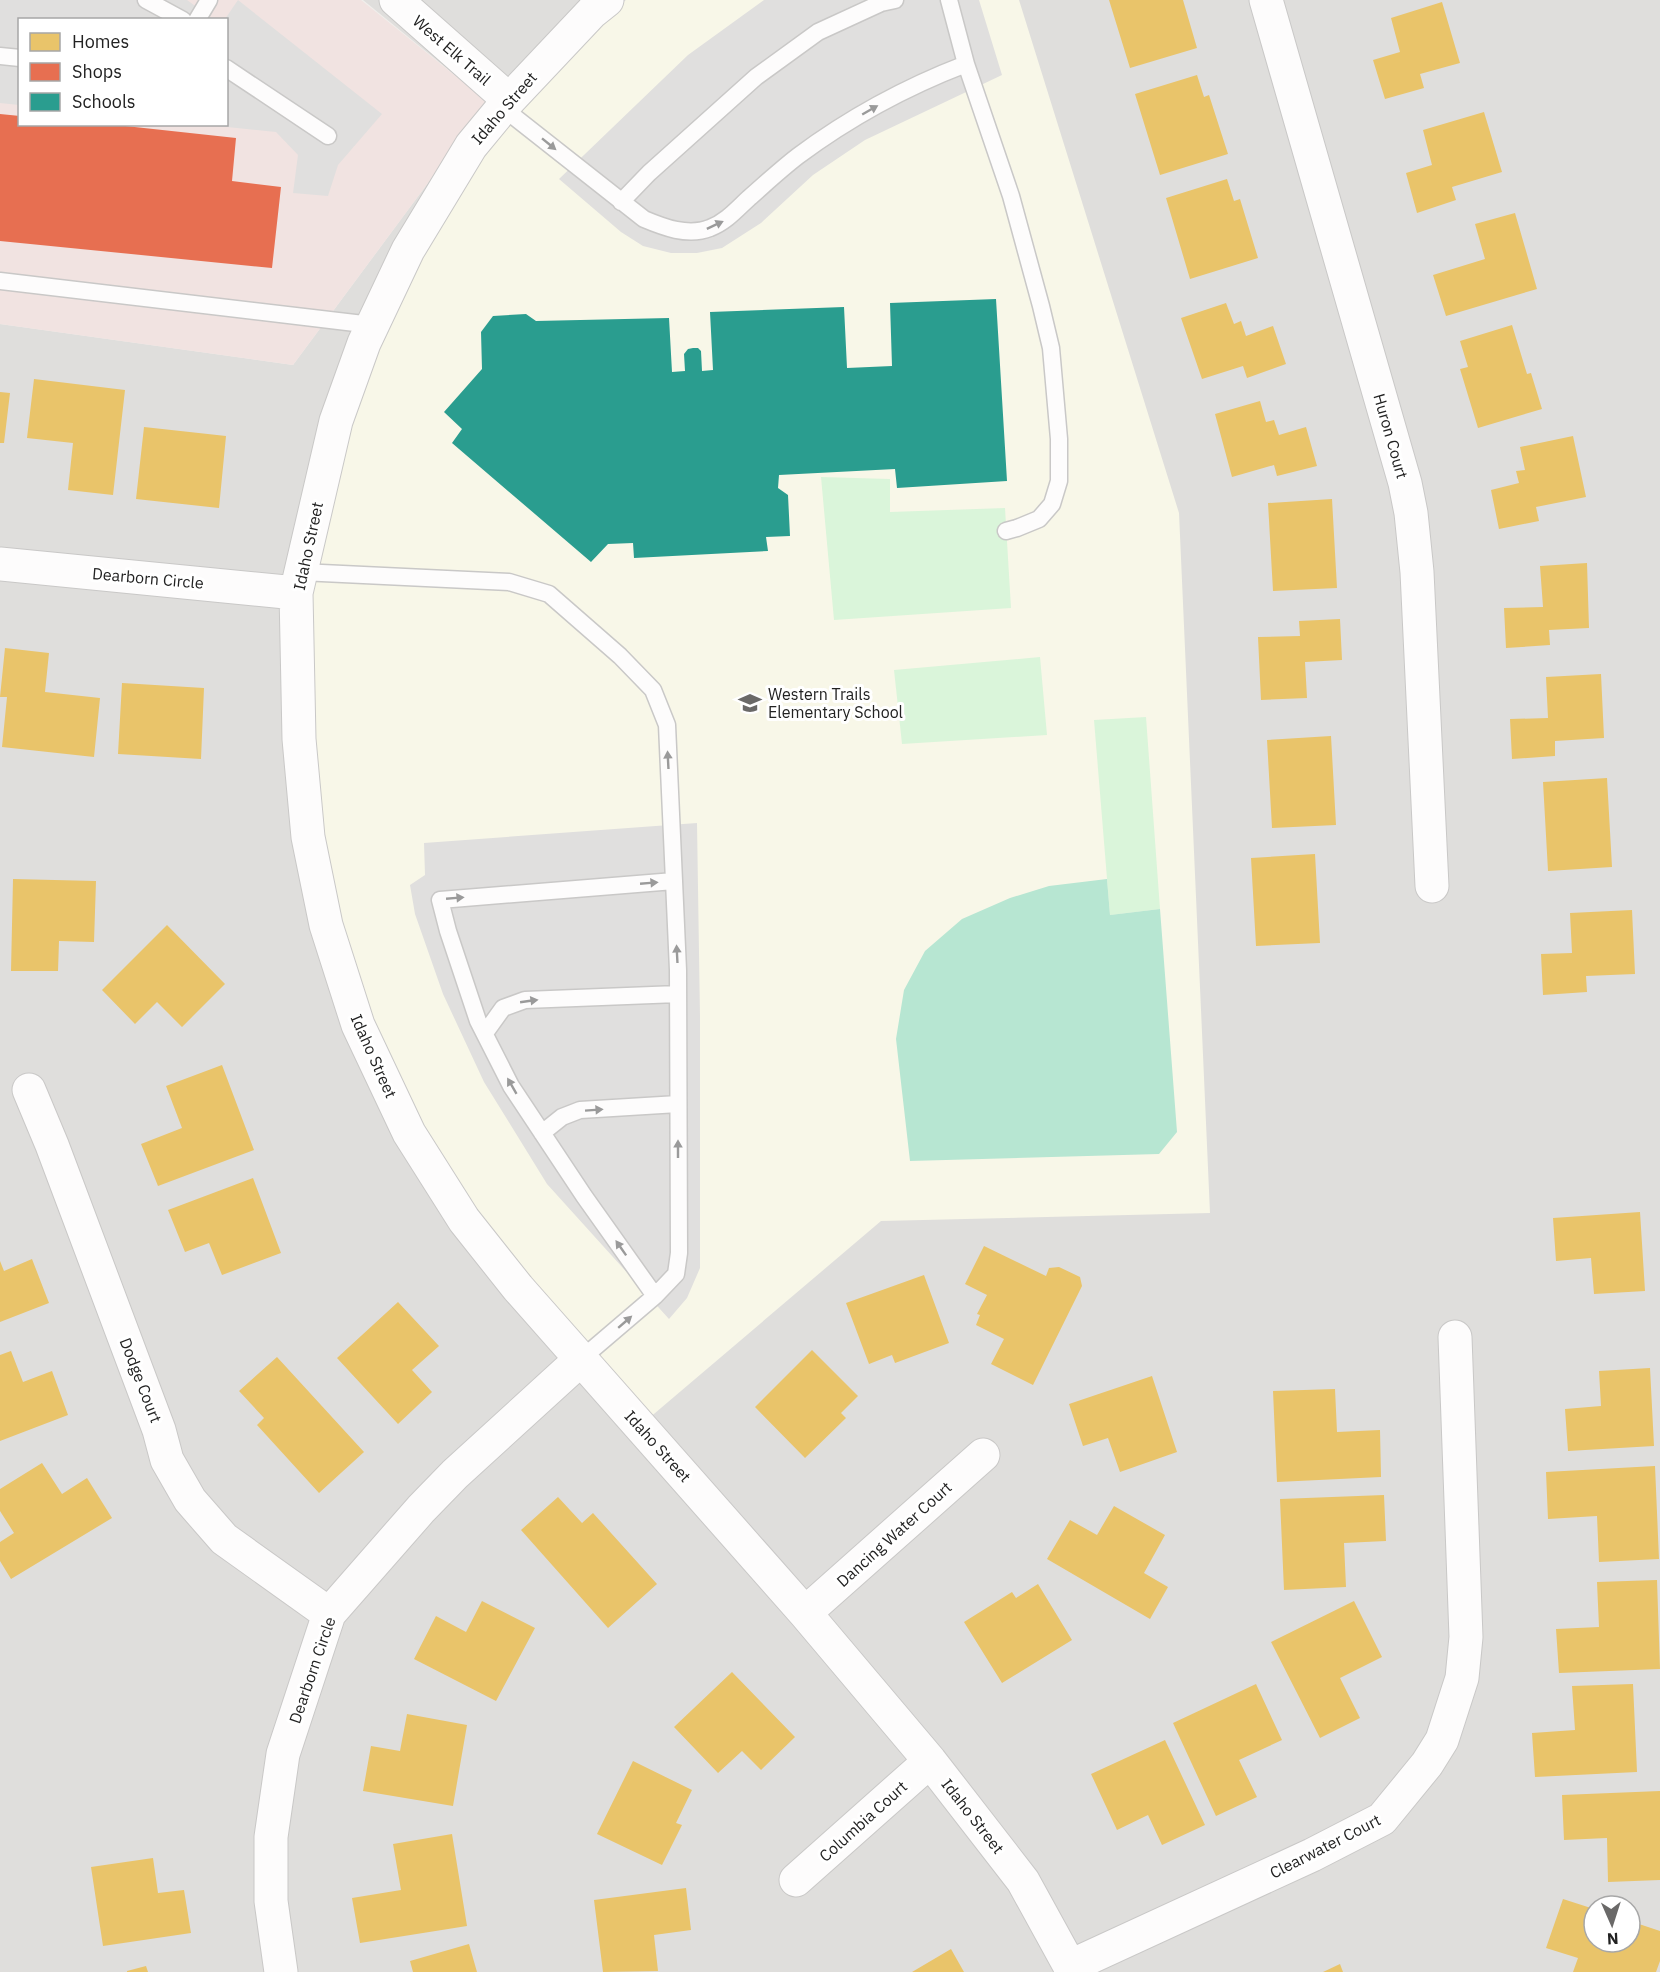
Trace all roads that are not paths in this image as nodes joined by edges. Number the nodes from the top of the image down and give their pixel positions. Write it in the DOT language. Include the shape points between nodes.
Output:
graph roads {
  1 [pos="146,0"];
  2 [pos="209,0"];
  3 [pos="396,0"];
  4 [pos="607,0"];
  5 [pos="895,0"];
  6 [pos="949,0"];
  7 [pos="1266,0"];
  8 [pos="179,18"];
  9 [pos="198,18"];
  10 [pos="0,56"];
  11 [pos="18,58"];
  12 [pos="966,64"];
  13 [pos="228,69"];
  14 [pos="506,104"];
  15 [pos="328,136"];
  16 [pos="621,202"];
  17 [pos="0,280"];
  18 [pos="372,324"];
  19 [pos="1006,531"];
  20 [pos="0,564"];
  21 [pos="299,582"];
  22 [pos="674,880"];
  23 [pos="1432,886"];
  24 [pos="678,993"];
  25 [pos="484,1033"];
  26 [pos="29,1090"];
  27 [pos="678,1104"];
  28 [pos="542,1133"];
  29 [pos="655,1296"];
  30 [pos="1455,1337"];
  31 [pos="580,1360"];
  32 [pos="983,1455"];
  33 [pos="805,1612"];
  34 [pos="329,1614"];
  35 [pos="930,1761"];
  36 [pos="796,1880"];
  37 [pos="1072,1969"];
  38 [pos="281,1972"];
  1 -- 8 [label="lane"];
  2 -- 9 [label="lane"];
  3 -- 14 [label="street, West Elk Trail"];
  4 -- 14 [label="street, Idaho Street"];
  5 -- 16 [label="lane" via="818,32 756,77"];
  6 -- 12 [label="lane"];
  7 -- 23 [label="street, Huron Court" via="1411,513"];
  10 -- 11 [label="lane"];
  16 -- 12 [label="lane, one-way" via="644,219 664,227 708,230 837,129 930,78"];
  12 -- 19 [label="lane" via="1011,196 1041,306 1051,348 1059,440 1059,481 1052,504 1039,519"];
  13 -- 15 [label="lane"];
  14 -- 16 [label="lane, one-way"];
  14 -- 18 [label="street, Idaho Street" via="471,146 408,250"];
  17 -- 18 [label="lane"];
  18 -- 21 [label="street, Idaho Street" via="336,421"];
  20 -- 21 [label="street, Dearborn Circle"];
  22 -- 21 [label="lane, one-way" via="667,725 653,690 549,594 509,582"];
  21 -- 31 [label="street, Idaho Street" via="299,739 308,837 326,925 358,1025 409,1133 464,1220"];
  24 -- 22 [label="lane, one-way"];
  25 -- 22 [label="lane, one-way" via="440,900"];
  25 -- 24 [label="lane, one-way" via="503,1008 525,1000"];
  24 -- 27 [label="lane"];
  28 -- 25 [label="lane, one-way"];
  26 -- 34 [label="street, Dodge Court" via="167,1460 190,1500 224,1539"];
  28 -- 27 [label="lane, one-way" via="562,1117 580,1110"];
  29 -- 27 [label="lane, one-way" via="676,1274 679,1253"];
  29 -- 28 [label="lane, one-way"];
  31 -- 29 [label="lane, one-way"];
  30 -- 37 [label="street, Clearwater Court" via="1466,1637 1462,1678 1442,1740 1382,1819"];
  31 -- 33 [label="street, Idaho Street"];
  31 -- 34 [label="street, Dearborn Circle" via="455,1474"];
  32 -- 33 [label="street, Dancing Water Court"];
  33 -- 35 [label="street, Idaho Street"];
  34 -- 38 [label="street, Dearborn Circle" via="283,1754 271,1837 271,1900"];
  35 -- 36 [label="street, Columbia Court"];
  35 -- 37 [label="street, Idaho Street" via="1023,1881"];
}
